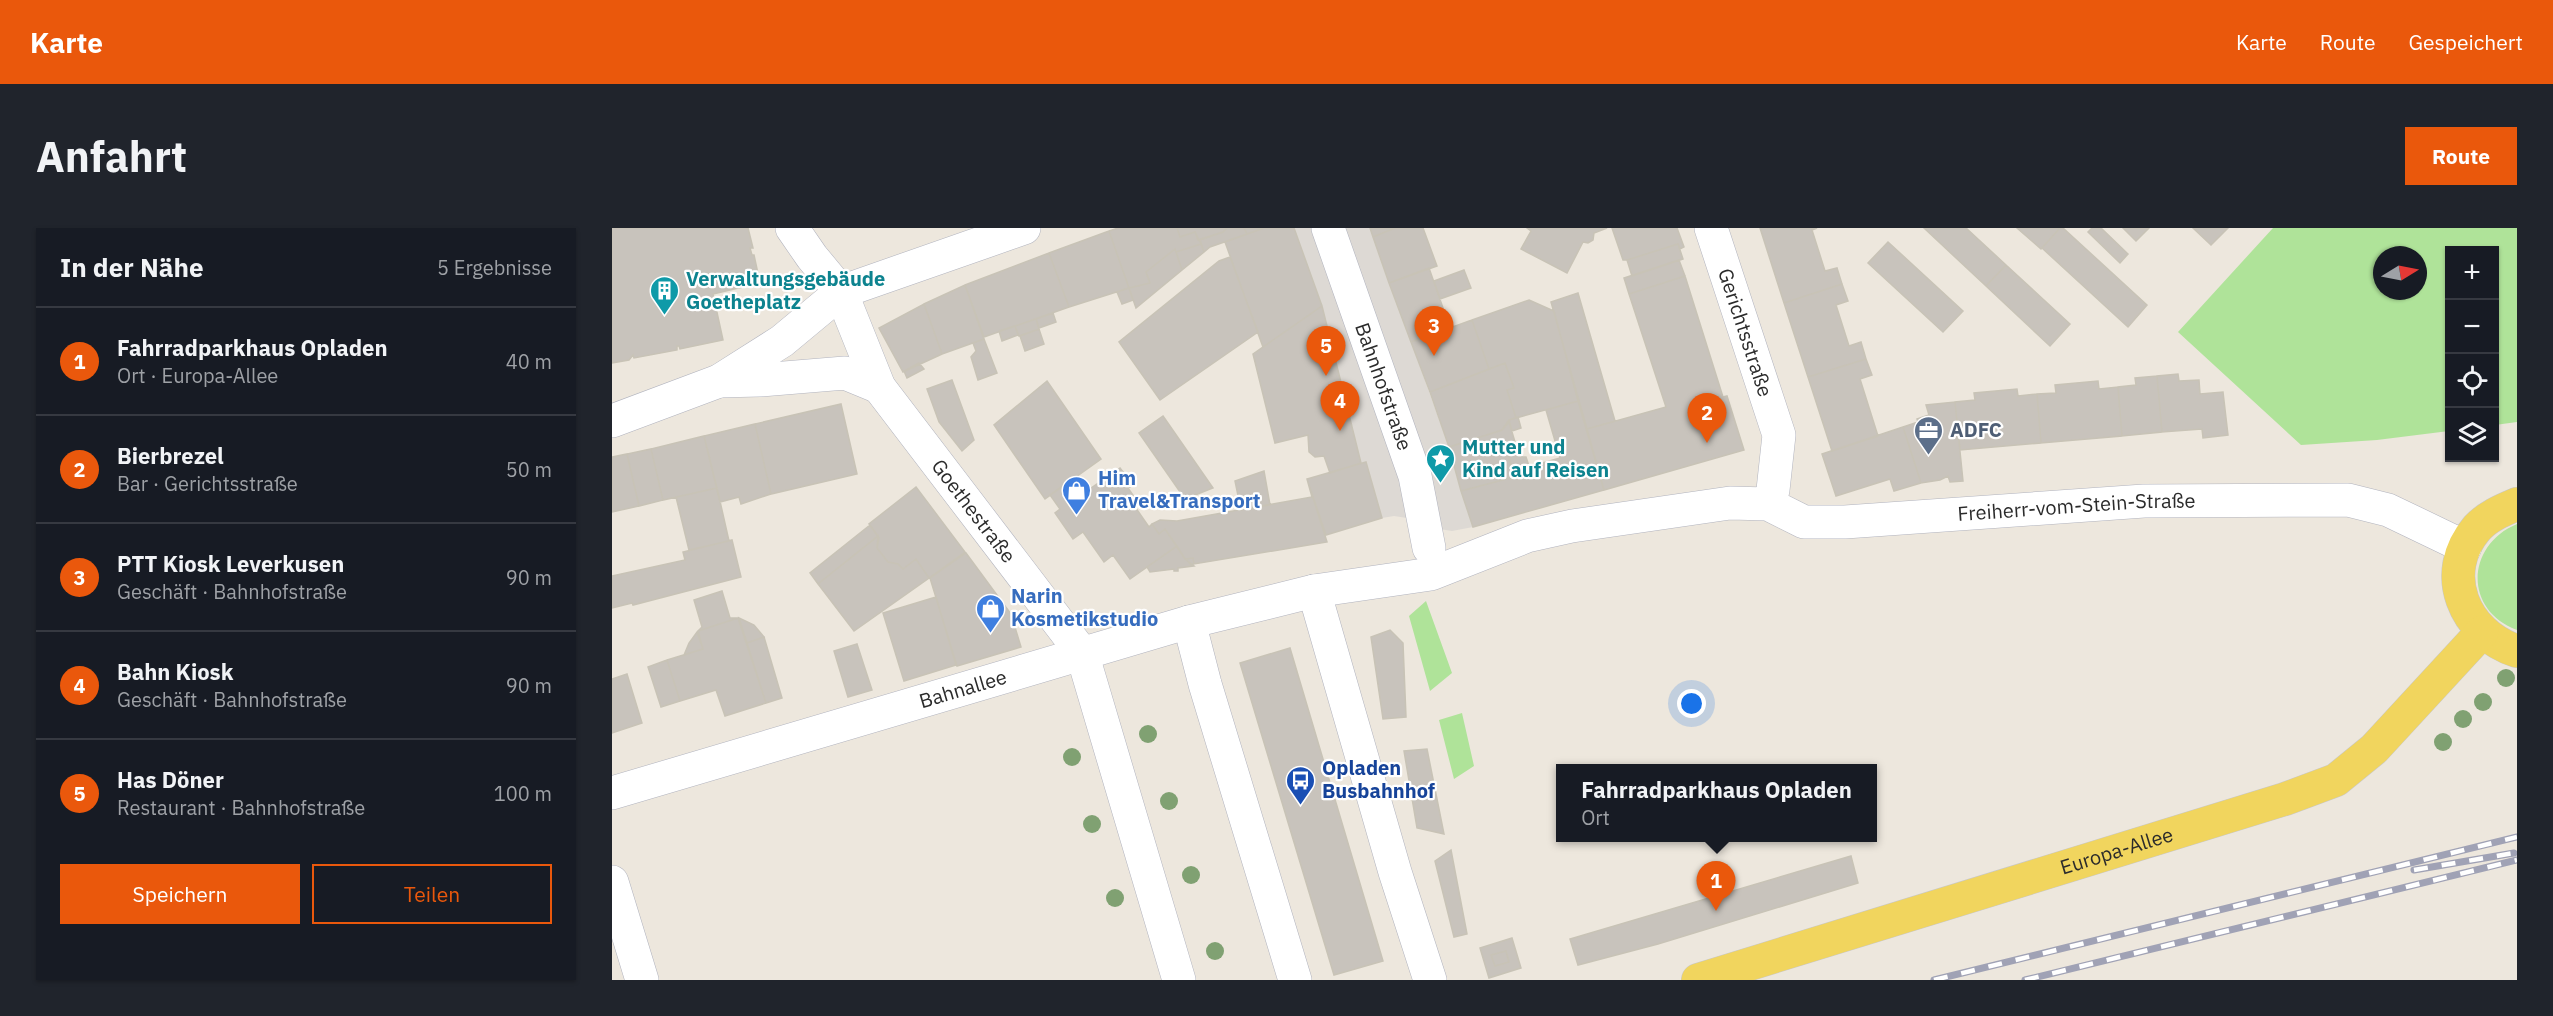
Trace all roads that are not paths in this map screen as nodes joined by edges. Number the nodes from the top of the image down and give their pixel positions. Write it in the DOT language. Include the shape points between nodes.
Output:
graph roads {
  1 [pos="792,228"];
  2 [pos="1024,228"];
  3 [pos="1328,228"];
  4 [pos="1712,228"];
  5 [pos="841,291"];
  6 [pos="719,381"];
  7 [pos="879,387"];
  8 [pos="612,421"];
  9 [pos="1768,504"];
  10 [pos="2517,504"];
  11 [pos="2465,547"];
  12 [pos="1428,548"];
  13 [pos="1314,591"];
  14 [pos="1189,622"];
  15 [pos="2482,632"];
  16 [pos="2517,651"];
  17 [pos="1082,653"];
  18 [pos="612,793"];
  19 [pos="612,882"];
  20 [pos="642,980"];
  21 [pos="1179,980"];
  22 [pos="1295,980"];
  23 [pos="1430,980"];
  24 [pos="1698,980"];
  1 -- 5 [label="street, Goethestraße"];
  2 -- 5 [label="street"];
  3 -- 12 [label="street, Bahnhofstraße" via="1415,476"];
  4 -- 9 [label="street, Gerichtsstraße" via="1779,435"];
  5 -- 6 [label="street" via="782,341"];
  5 -- 7 [label="street, Goethestraße"];
  6 -- 7 [label="street" via="845,373"];
  6 -- 8 [label="street"];
  7 -- 17 [label="street, Goethestraße"];
  9 -- 11 [label="street, Freiherr-vom-Stein-Straße" via="1804,522 1845,522 2144,501 2348,500 2388,510"];
  9 -- 13 [label="street, Bahnallee" via="1730,503 1572,526 1527,536 1431,574"];
  10 -- 11 [label="main road" via="2478,527"];
  11 -- 15 [label="main road" via="2459,569 2460,592 2468,614"];
  13 -- 14 [label="street, Bahnallee"];
  13 -- 23 [label="street"];
  14 -- 17 [label="street, Bahnallee"];
  14 -- 22 [label="street"];
  15 -- 16 [label="main road"];
  15 -- 24 [label="main road, Europa-Allee" via="2374,750 2336,780"];
  17 -- 18 [label="street, Bahnallee"];
  17 -- 21 [label="street, Goethestraße"];
  19 -- 20 [label="street"];
}
